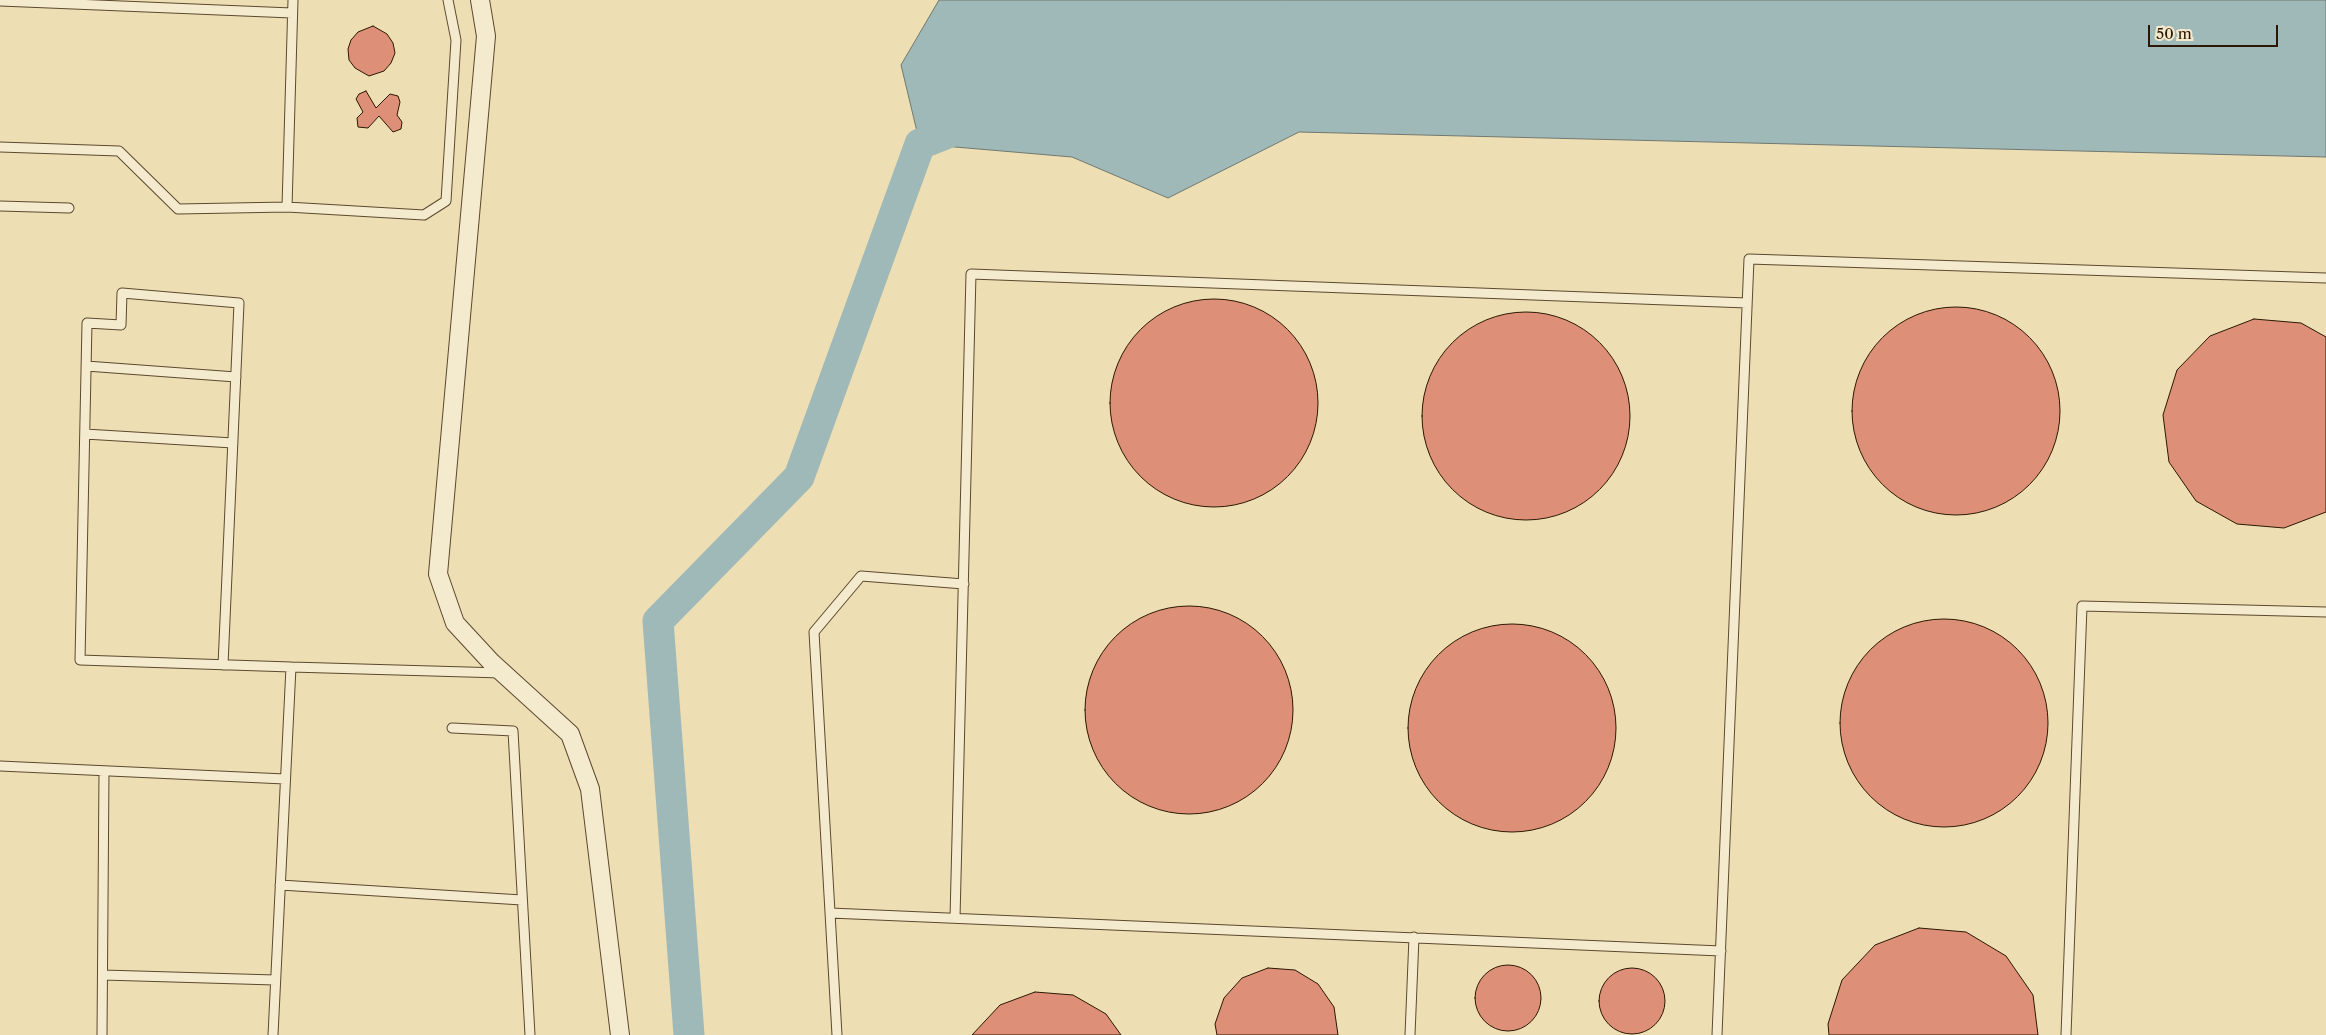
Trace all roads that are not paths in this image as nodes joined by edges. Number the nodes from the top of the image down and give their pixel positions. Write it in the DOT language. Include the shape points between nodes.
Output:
graph roads {
  1 [pos="292,0"];
  2 [pos="448,0"];
  3 [pos="480,0"];
  4 [pos="0,1"];
  5 [pos="292,13"];
  6 [pos="0,147"];
  7 [pos="0,206"];
  8 [pos="69,208"];
  9 [pos="287,208"];
  10 [pos="2326,278"];
  11 [pos="1747,303"];
  12 [pos="86,366"];
  13 [pos="236,377"];
  14 [pos="85,434"];
  15 [pos="233,443"];
  16 [pos="964,584"];
  17 [pos="2326,612"];
  18 [pos="223,665"];
  19 [pos="291,667"];
  20 [pos="502,673"];
  21 [pos="452,728"];
  22 [pos="0,766"];
  23 [pos="104,771"];
  24 [pos="285,779"];
  25 [pos="280,885"];
  26 [pos="522,900"];
  27 [pos="830,913"];
  28 [pos="955,918"];
  29 [pos="1414,938"];
  30 [pos="1721,951"];
  31 [pos="103,975"];
  32 [pos="275,980"];
  33 [pos="102,1035"];
  34 [pos="273,1035"];
  35 [pos="530,1035"];
  36 [pos="620,1035"];
  37 [pos="837,1035"];
  38 [pos="1410,1035"];
  39 [pos="1717,1035"];
  40 [pos="2066,1035"];
  1 -- 5 [label="lane"];
  2 -- 9 [label="lane" via="456,40 446,201 424,215"];
  3 -- 20 [label="street" via="486,36 438,574 455,623"];
  4 -- 5 [label="lane"];
  5 -- 9 [label="lane"];
  6 -- 9 [label="lane" via="119,151 178,209"];
  7 -- 8 [label="lane"];
  10 -- 11 [label="lane" via="1749,259"];
  11 -- 16 [label="lane" via="971,274"];
  11 -- 30 [label="lane"];
  12 -- 13 [label="lane"];
  12 -- 13 [label="lane" via="87,323 121,326 122,293 239,303"];
  12 -- 14 [label="lane"];
  13 -- 15 [label="lane"];
  14 -- 15 [label="lane"];
  14 -- 18 [label="lane" via="80,660"];
  15 -- 18 [label="lane"];
  16 -- 27 [label="lane" via="861,576 814,632"];
  16 -- 28 [label="lane"];
  17 -- 40 [label="lane" via="2082,606"];
  18 -- 19 [label="lane"];
  19 -- 20 [label="lane"];
  19 -- 24 [label="lane"];
  20 -- 36 [label="street" via="570,734 590,789"];
  21 -- 26 [label="lane" via="513,731"];
  22 -- 23 [label="lane"];
  23 -- 24 [label="lane"];
  23 -- 31 [label="lane"];
  24 -- 25 [label="lane"];
  25 -- 26 [label="lane"];
  25 -- 32 [label="lane"];
  26 -- 35 [label="lane"];
  27 -- 28 [label="lane"];
  27 -- 37 [label="lane"];
  28 -- 29 [label="lane"];
  29 -- 30 [label="lane"];
  29 -- 38 [label="lane"];
  30 -- 39 [label="lane"];
  31 -- 32 [label="lane"];
  31 -- 33 [label="lane"];
  32 -- 34 [label="lane"];
}
